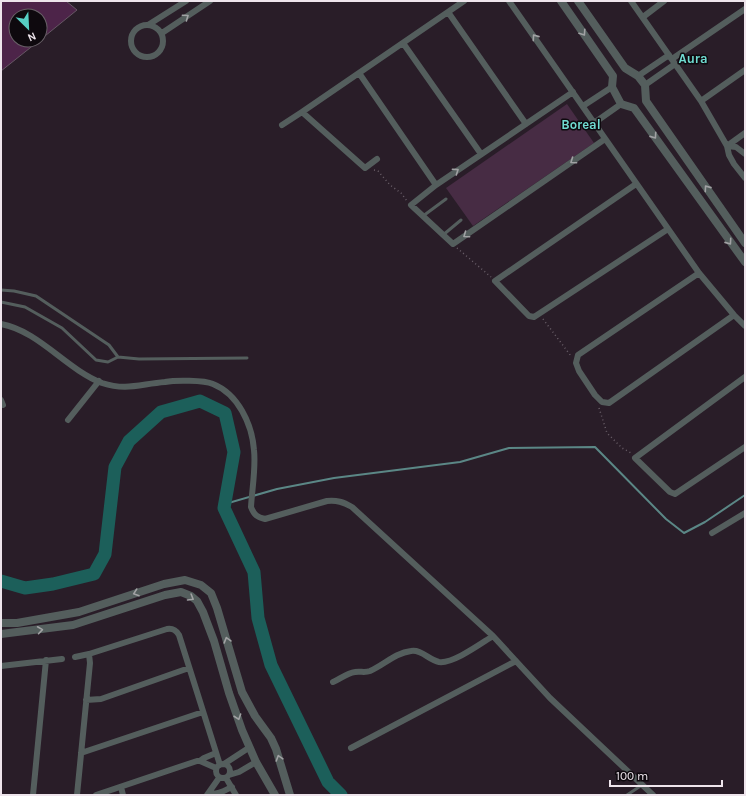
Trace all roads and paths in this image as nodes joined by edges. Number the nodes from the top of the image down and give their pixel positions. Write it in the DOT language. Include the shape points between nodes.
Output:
graph roads {
  1 [pos="186,1"];
  2 [pos="210,1"];
  3 [pos="464,1"];
  4 [pos="509,1"];
  5 [pos="561,1"];
  6 [pos="578,1"];
  7 [pos="631,1"];
  8 [pos="664,1"];
  9 [pos="745,9"];
  10 [pos="448,12"];
  11 [pos="642,17"];
  12 [pos="148,25"];
  13 [pos="162,33"];
  14 [pos="403,43"];
  15 [pos="672,60"];
  16 [pos="625,68"];
  17 [pos="745,70"];
  18 [pos="359,73"];
  19 [pos="612,76"];
  20 [pos="638,76"];
  21 [pos="645,85"];
  22 [pos="612,87"];
  23 [pos="573,92"];
  24 [pos="646,101"];
  25 [pos="701,101"];
  26 [pos="621,104"];
  27 [pos="583,106"];
  28 [pos="634,108"];
  29 [pos="302,112"];
  30 [pos="594,123"];
  31 [pos="526,124"];
  32 [pos="282,125"];
  33 [pos="745,133"];
  34 [pos="605,139"];
  35 [pos="727,146"];
  36 [pos="481,154"];
  37 [pos="745,154"];
  38 [pos="378,159"];
  39 [pos="364,168"];
  40 [pos="745,178"];
  41 [pos="636,184"];
  42 [pos="436,185"];
  43 [pos="446,200"];
  44 [pos="411,205"];
  45 [pos="423,216"];
  46 [pos="461,220"];
  47 [pos="668,229"];
  48 [pos="443,235"];
  49 [pos="745,243"];
  50 [pos="453,244"];
  51 [pos="745,262"];
  52 [pos="699,273"];
  53 [pos="495,281"];
  54 [pos="1,290"];
  55 [pos="1,302"];
  56 [pos="539,314"];
  57 [pos="734,315"];
  58 [pos="1,324"];
  59 [pos="745,326"];
  60 [pos="118,357"];
  61 [pos="247,358"];
  62 [pos="576,363"];
  63 [pos="745,377"];
  64 [pos="99,382"];
  65 [pos="595,395"];
  66 [pos="68,420"];
  67 [pos="745,446"];
  68 [pos="635,458"];
  69 [pos="745,513"];
  70 [pos="712,533"];
  71 [pos="1,623"];
  72 [pos="17,623"];
  73 [pos="15,633"];
  74 [pos="1,634"];
  75 [pos="493,636"];
  76 [pos="88,654"];
  77 [pos="76,657"];
  78 [pos="62,659"];
  79 [pos="46,660"];
  80 [pos="516,661"];
  81 [pos="1,666"];
  82 [pos="189,668"];
  83 [pos="333,682"];
  84 [pos="242,692"];
  85 [pos="229,693"];
  86 [pos="86,700"];
  87 [pos="203,712"];
  88 [pos="250,747"];
  89 [pos="351,748"];
  90 [pos="81,753"];
  91 [pos="216,753"];
  92 [pos="200,761"];
  93 [pos="256,762"];
  94 [pos="220,766"];
  95 [pos="225,777"];
  96 [pos="642,785"];
  97 [pos="121,787"];
  98 [pos="232,787"];
  99 [pos="208,794"];
  100 [pos="33,795"];
  101 [pos="77,795"];
  102 [pos="96,795"];
  103 [pos="123,795"];
  104 [pos="236,795"];
  105 [pos="275,795"];
  106 [pos="290,795"];
  107 [pos="627,795"];
  108 [pos="652,795"];
  1 -- 12 [label="street"];
  13 -- 2 [label="street, one-way"];
  3 -- 10 [label="street"];
  23 -- 4 [label="street, one-way"];
  5 -- 19 [label="street, one-way"];
  6 -- 16 [label="street"];
  7 -- 11 [label="street"];
  8 -- 11 [label="street"];
  9 -- 15 [label="street"];
  10 -- 14 [label="street"];
  10 -- 31 [label="street"];
  11 -- 15 [label="street"];
  12 -- 13 [label="street" via="156,27"];
  12 -- 13 [label="street" via="136,29 132,36 133,49 139,55 151,57 159,53 164,42"];
  14 -- 18 [label="street"];
  14 -- 36 [label="street"];
  15 -- 20 [label="street"];
  15 -- 21 [label="street"];
  15 -- 25 [label="street"];
  16 -- 19 [label="street"];
  16 -- 20 [label="street"];
  17 -- 25 [label="street"];
  18 -- 29 [label="street"];
  18 -- 42 [label="street"];
  19 -- 22 [label="street"];
  20 -- 21 [label="street"];
  21 -- 24 [label="street"];
  22 -- 26 [label="street"];
  22 -- 27 [label="street"];
  23 -- 27 [label="street"];
  23 -- 31 [label="street"];
  24 -- 28 [label="street"];
  49 -- 24 [label="street, one-way"];
  25 -- 35 [label="street"];
  26 -- 28 [label="street"];
  26 -- 30 [label="street"];
  27 -- 30 [label="street"];
  28 -- 51 [label="street, one-way"];
  29 -- 32 [label="street"];
  29 -- 39 [label="street"];
  30 -- 34 [label="street"];
  31 -- 36 [label="street"];
  33 -- 35 [label="street"];
  34 -- 41 [label="street"];
  34 -- 50 [label="street, one-way"];
  35 -- 37 [label="street"];
  35 -- 40 [label="street" via="734,164"];
  42 -- 36 [label="street, one-way"];
  38 -- 39 [label="street"];
  39 -- 44 [label="path" via="378,171"];
  41 -- 47 [label="street"];
  41 -- 53 [label="street"];
  42 -- 44 [label="street"];
  43 -- 45 [label="lane"];
  44 -- 45 [label="street"];
  45 -- 48 [label="street"];
  46 -- 48 [label="lane"];
  47 -- 52 [label="street"];
  47 -- 56 [label="street"];
  48 -- 50 [label="street"];
  50 -- 53 [label="path"];
  52 -- 57 [label="street"];
  52 -- 62 [label="street" via="578,355"];
  53 -- 56 [label="street" via="530,316"];
  54 -- 60 [label="lane" via="36,296 109,346"];
  55 -- 60 [label="lane" via="25,307 62,328 96,360 108,362"];
  56 -- 62 [label="path"];
  57 -- 59 [label="street"];
  57 -- 65 [label="street" via="609,403 602,402"];
  58 -- 64 [label="street" via="21,330"];
  60 -- 61 [label="lane"];
  62 -- 65 [label="street"];
  63 -- 68 [label="street"];
  64 -- 66 [label="street"];
  64 -- 75 [label="street" via="125,388 166,381 212,383 227,392 239,405 251,428 254,450 251,507 258,518 265,519 326,501 343,502 352,507"];
  65 -- 68 [label="path" via="607,433"];
  67 -- 68 [label="street" via="675,494"];
  69 -- 70 [label="street"];
  71 -- 72 [label="street"];
  72 -- 73 [label="street"];
  84 -- 72 [label="street, one-way" via="211,593 201,585 185,580 164,584 79,612"];
  73 -- 74 [label="street"];
  73 -- 85 [label="street, one-way" via="73,625 165,594 181,592 197,601 203,612"];
  75 -- 80 [label="street"];
  75 -- 83 [label="street" via="448,662 438,662 414,650 397,655 365,673 356,672"];
  76 -- 77 [label="street"];
  76 -- 82 [label="street" via="172,628 179,635"];
  76 -- 86 [label="street" via="90,663"];
  78 -- 79 [label="street"];
  79 -- 81 [label="street"];
  79 -- 100 [label="street"];
  80 -- 89 [label="street"];
  80 -- 96 [label="street"];
  82 -- 86 [label="street" via="101,699"];
  82 -- 87 [label="street"];
  84 -- 85 [label="street"];
  106 -- 84 [label="street, one-way" via="271,738 247,704"];
  85 -- 88 [label="street, one-way"];
  86 -- 90 [label="street"];
  87 -- 90 [label="street"];
  87 -- 91 [label="street"];
  88 -- 93 [label="street"];
  88 -- 94 [label="street"];
  90 -- 101 [label="street"];
  91 -- 92 [label="street"];
  91 -- 94 [label="street"];
  92 -- 94 [label="street"];
  92 -- 97 [label="street"];
  93 -- 95 [label="street"];
  93 -- 105 [label="street"];
  94 -- 95 [label="street" via="216,774"];
  94 -- 95 [label="street" via="230,768"];
  95 -- 98 [label="street"];
  95 -- 99 [label="street"];
  96 -- 107 [label="lane"];
  96 -- 108 [label="street"];
  97 -- 102 [label="street"];
  97 -- 103 [label="street"];
  98 -- 99 [label="street" via="213,795"];
  98 -- 104 [label="street"];
}
